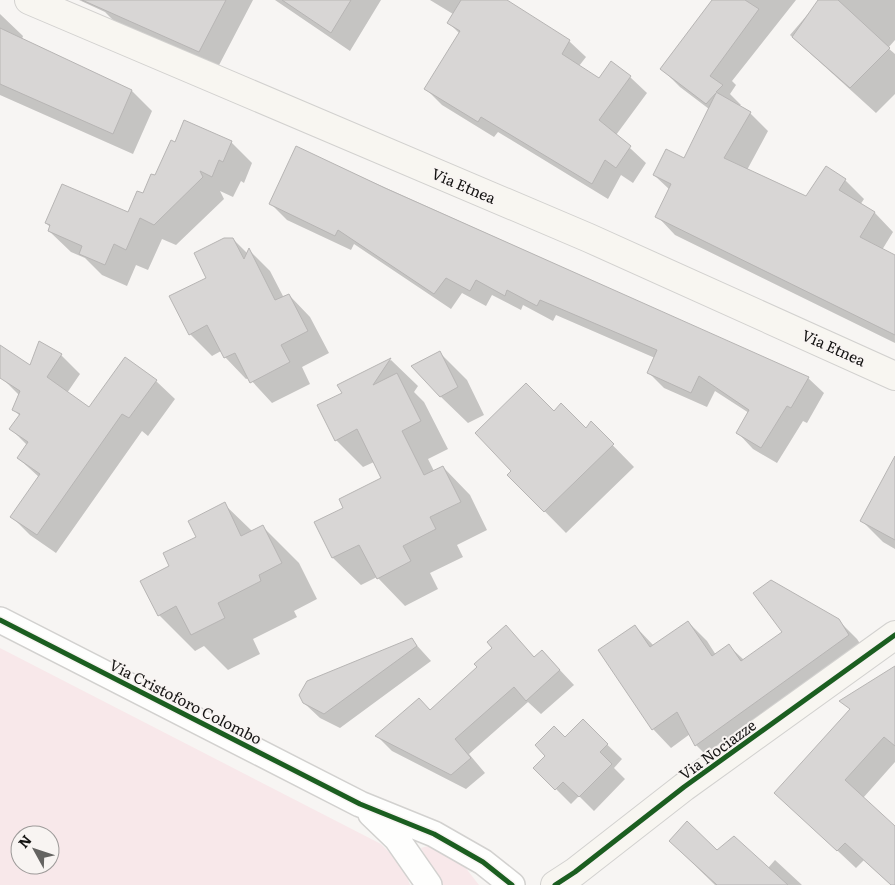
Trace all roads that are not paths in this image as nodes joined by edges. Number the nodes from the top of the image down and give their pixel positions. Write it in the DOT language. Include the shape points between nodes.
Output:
graph roads {
  1 [pos="29,0"];
  2 [pos="895,376"];
  3 [pos="0,620"];
  4 [pos="895,635"];
  5 [pos="360,804"];
  6 [pos="573,881"];
  7 [pos="430,885"];
  8 [pos="512,885"];
  1 -- 2 [label="main road, Via Etnea" via="589,238"];
  3 -- 5 [label="street, Via Cristoforo Colombo"];
  4 -- 6 [label="main road, Via Nociazze" via="684,787"];
  5 -- 7 [label="street" via="397,839"];
  5 -- 8 [label="street" via="434,834 483,862"];
}
